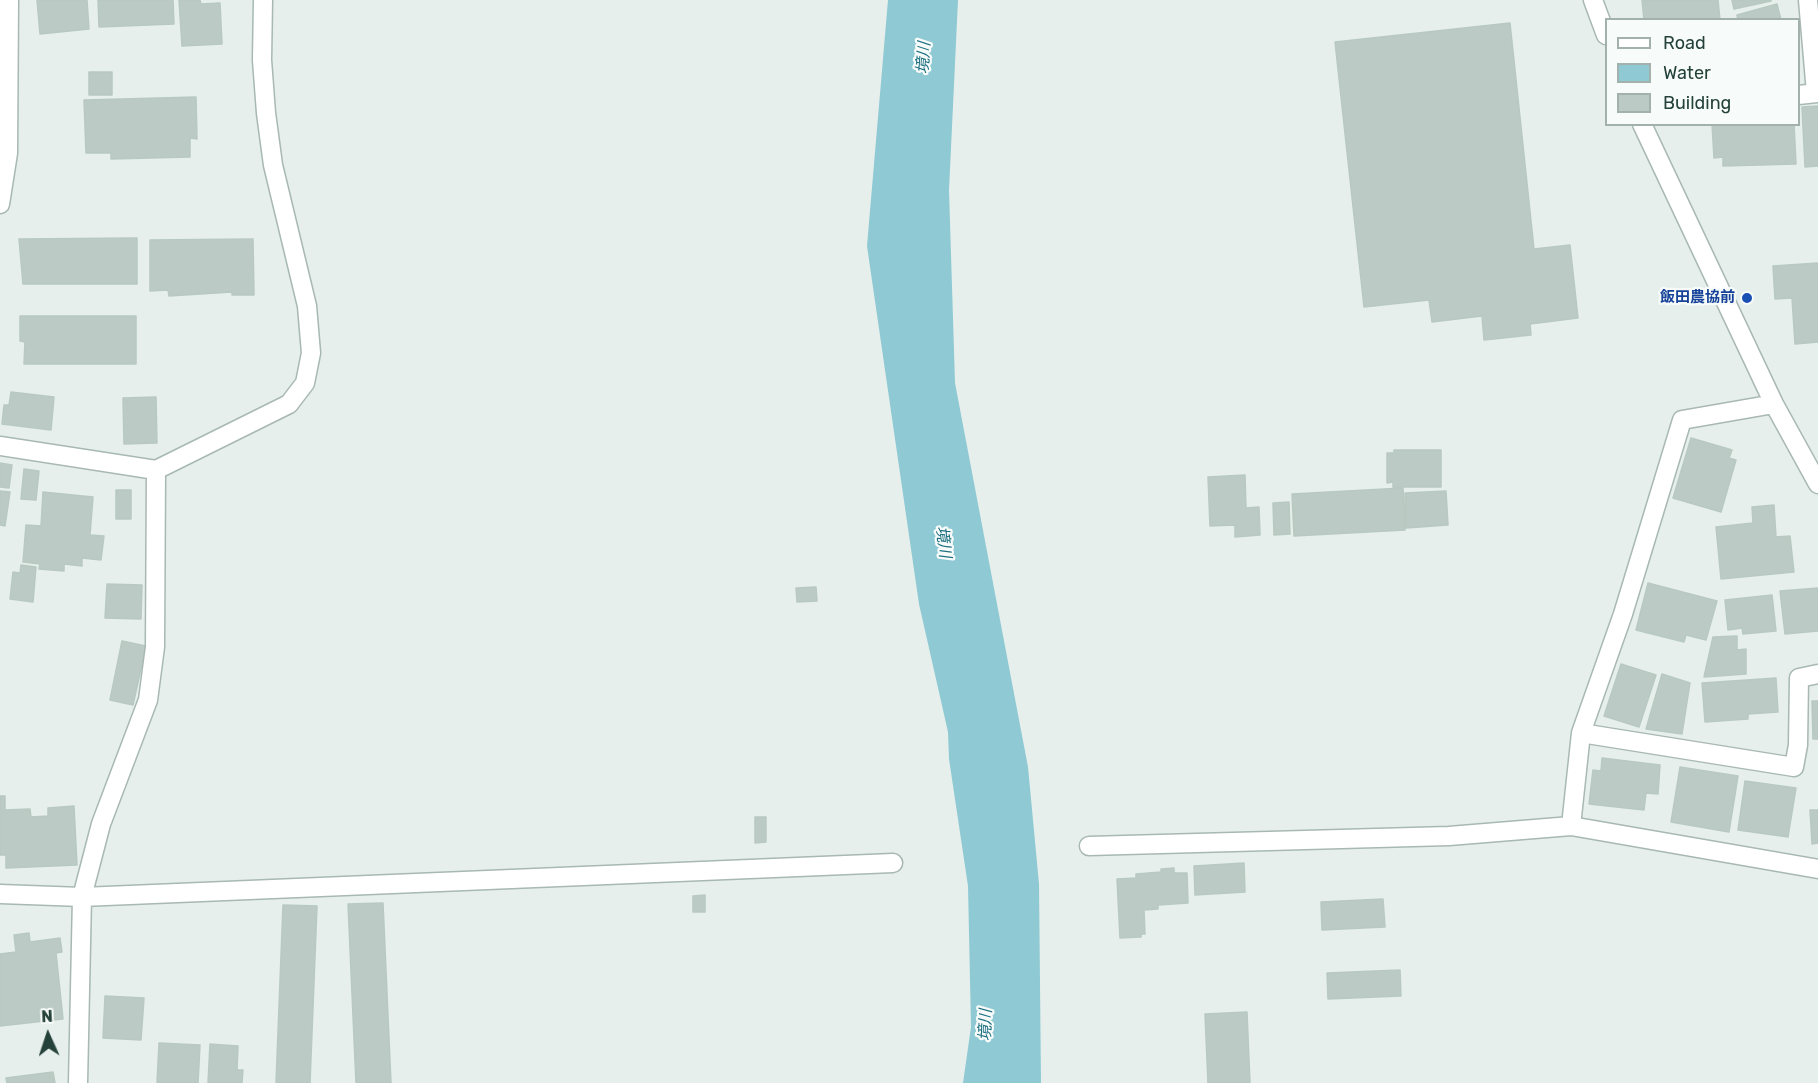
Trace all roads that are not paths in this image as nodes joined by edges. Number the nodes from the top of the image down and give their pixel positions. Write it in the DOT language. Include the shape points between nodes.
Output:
graph roads {
  1 [pos="9,0"];
  2 [pos="263,0"];
  3 [pos="1593,0"];
  4 [pos="1808,0"];
  5 [pos="1605,32"];
  6 [pos="1811,94"];
  7 [pos="1643,126"];
  8 [pos="0,204"];
  9 [pos="1774,404"];
  10 [pos="0,446"];
  11 [pos="156,470"];
  12 [pos="1818,484"];
  13 [pos="1818,674"];
  14 [pos="1581,733"];
  15 [pos="1571,826"];
  16 [pos="1089,846"];
  17 [pos="893,862"];
  18 [pos="1818,869"];
  19 [pos="0,894"];
  20 [pos="82,897"];
  21 [pos="78,1083"];
  1 -- 8 [label="street" via="8,153"];
  2 -- 11 [label="street" via="262,60 273,165 307,306 311,353 305,383 289,404"];
  3 -- 5 [label="street"];
  4 -- 6 [label="street"];
  7 -- 9 [label="street"];
  9 -- 12 [label="street"];
  9 -- 14 [label="street" via="1682,420 1623,614"];
  10 -- 11 [label="street"];
  11 -- 20 [label="street" via="155,647 148,700 101,824"];
  13 -- 14 [label="street" via="1799,678 1794,767"];
  14 -- 15 [label="street"];
  15 -- 16 [label="street" via="1438,837"];
  15 -- 18 [label="street"];
  17 -- 20 [label="street"];
  19 -- 20 [label="street"];
  20 -- 21 [label="street"];
}
